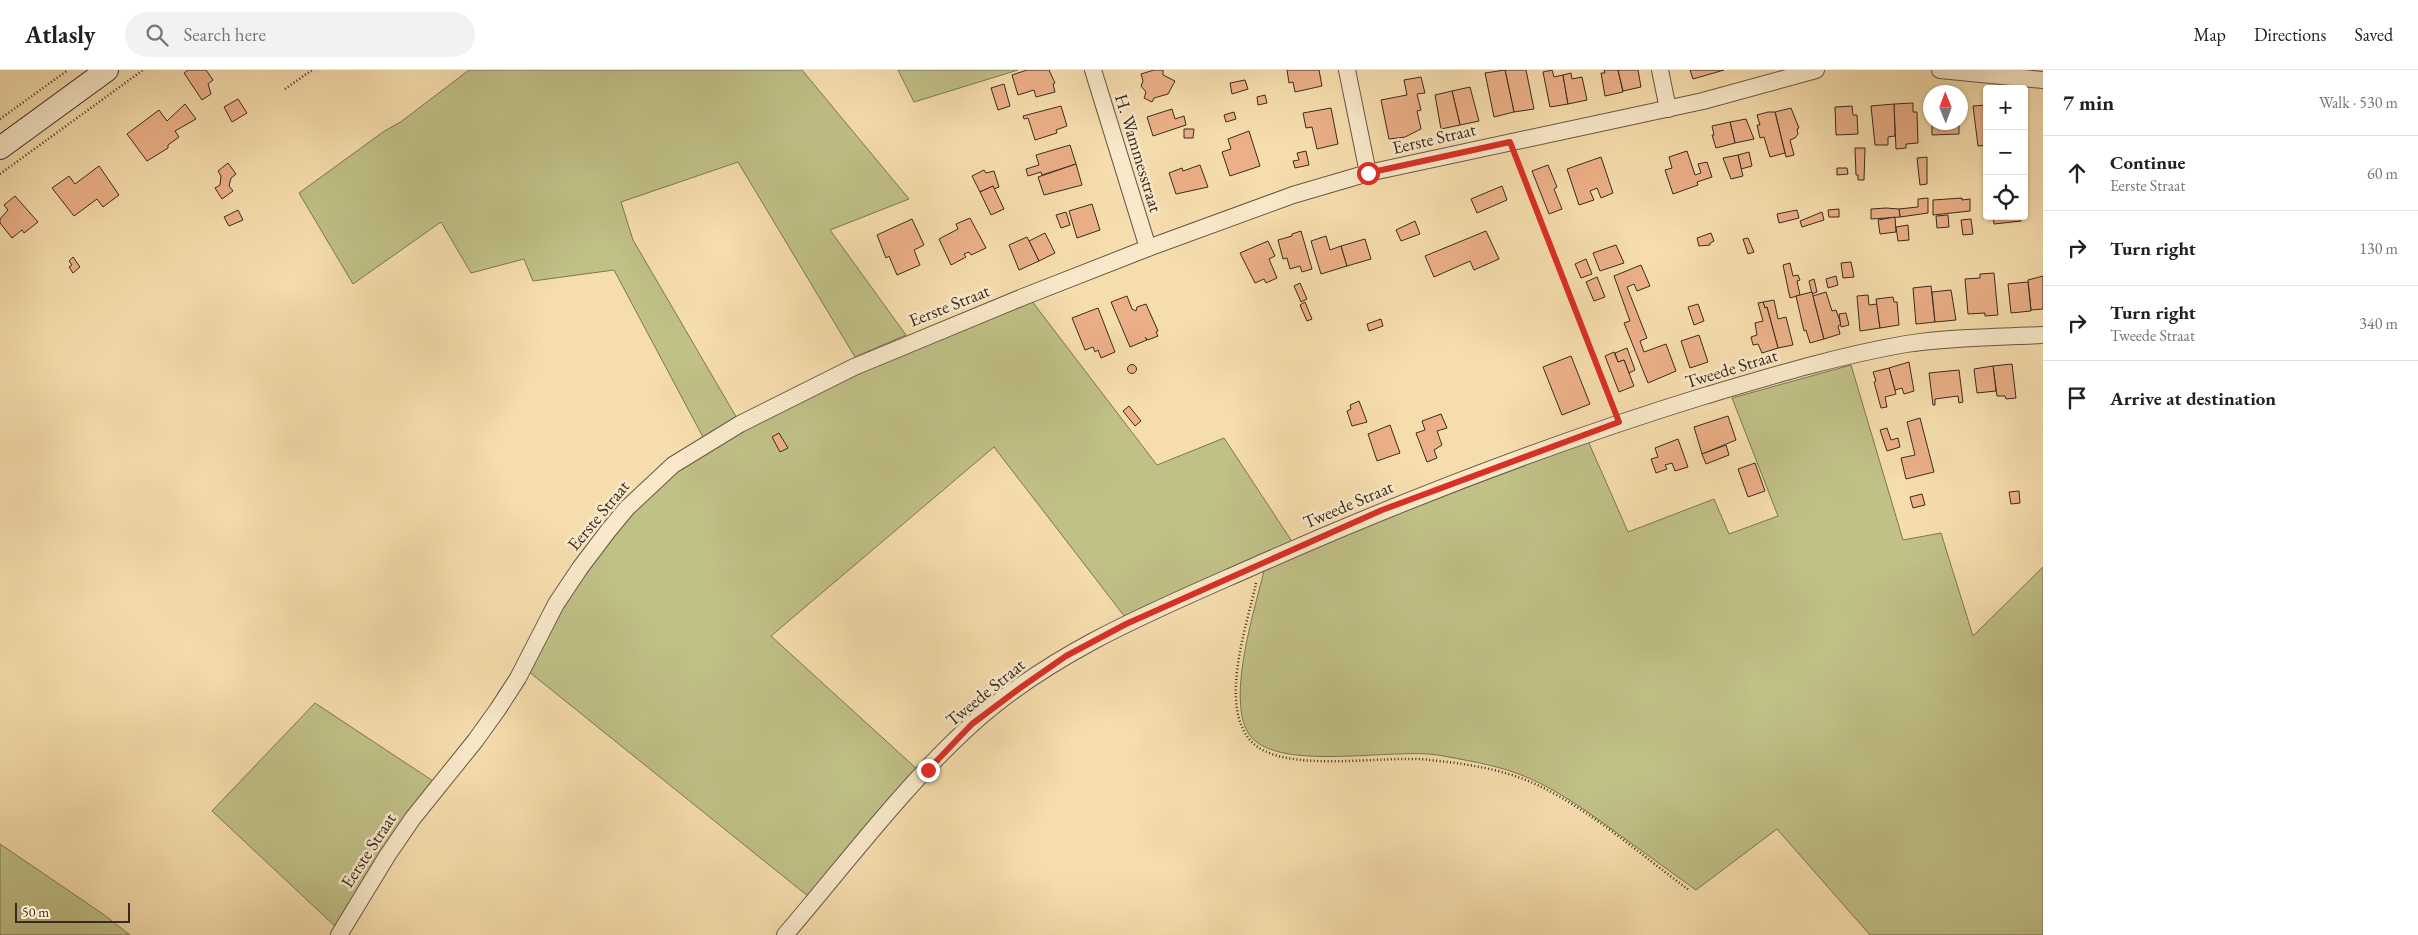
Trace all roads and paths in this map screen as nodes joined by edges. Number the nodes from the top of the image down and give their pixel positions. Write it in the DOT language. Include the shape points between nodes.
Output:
graph roads {
  1 [pos="68,70"];
  2 [pos="106,70"];
  3 [pos="143,70"];
  4 [pos="312,70"];
  5 [pos="1093,70"];
  6 [pos="1347,70"];
  7 [pos="1660,70"];
  8 [pos="1816,70"];
  9 [pos="1940,70"];
  10 [pos="2043,80"];
  11 [pos="285,89"];
  12 [pos="1668,109"];
  13 [pos="0,119"];
  14 [pos="1510,142"];
  15 [pos="0,148"];
  16 [pos="1368,173"];
  17 [pos="0,174"];
  18 [pos="1148,248"];
  19 [pos="2043,335"];
  20 [pos="1619,422"];
  21 [pos="1260,564"];
  22 [pos="1689,890"];
  23 [pos="339,935"];
  24 [pos="785,935"];
  1 -- 13 [label="path"];
  2 -- 15 [label="main road"];
  3 -- 17 [label="path"];
  4 -- 11 [label="path"];
  5 -- 18 [label="street, H. Wammesstraat"];
  6 -- 16 [label="street"];
  7 -- 12 [label="street"];
  8 -- 12 [label="street, Eerste Straat"];
  9 -- 10 [label="street"];
  12 -- 14 [label="street, Eerste Straat"];
  14 -- 16 [label="street, Eerste Straat"];
  14 -- 20 [label="path"];
  16 -- 18 [label="street, Eerste Straat"];
  18 -- 23 [label="street, Eerste Straat" via="854,367 740,424 673,465 627,508 580,568 556,604 518,678 498,709 408,825"];
  19 -- 20 [label="street, Tweede Straat" via="1911,344 1860,353 1809,365"];
  20 -- 21 [label="street, Tweede Straat" via="1382,510"];
  21 -- 22 [label="path" via="1236,679 1240,724 1251,741 1267,752 1296,761 1428,759 1481,767 1516,777 1589,816"];
  21 -- 24 [label="street, Tweede Straat" via="1126,624 1066,656 972,724 895,806"];
}
